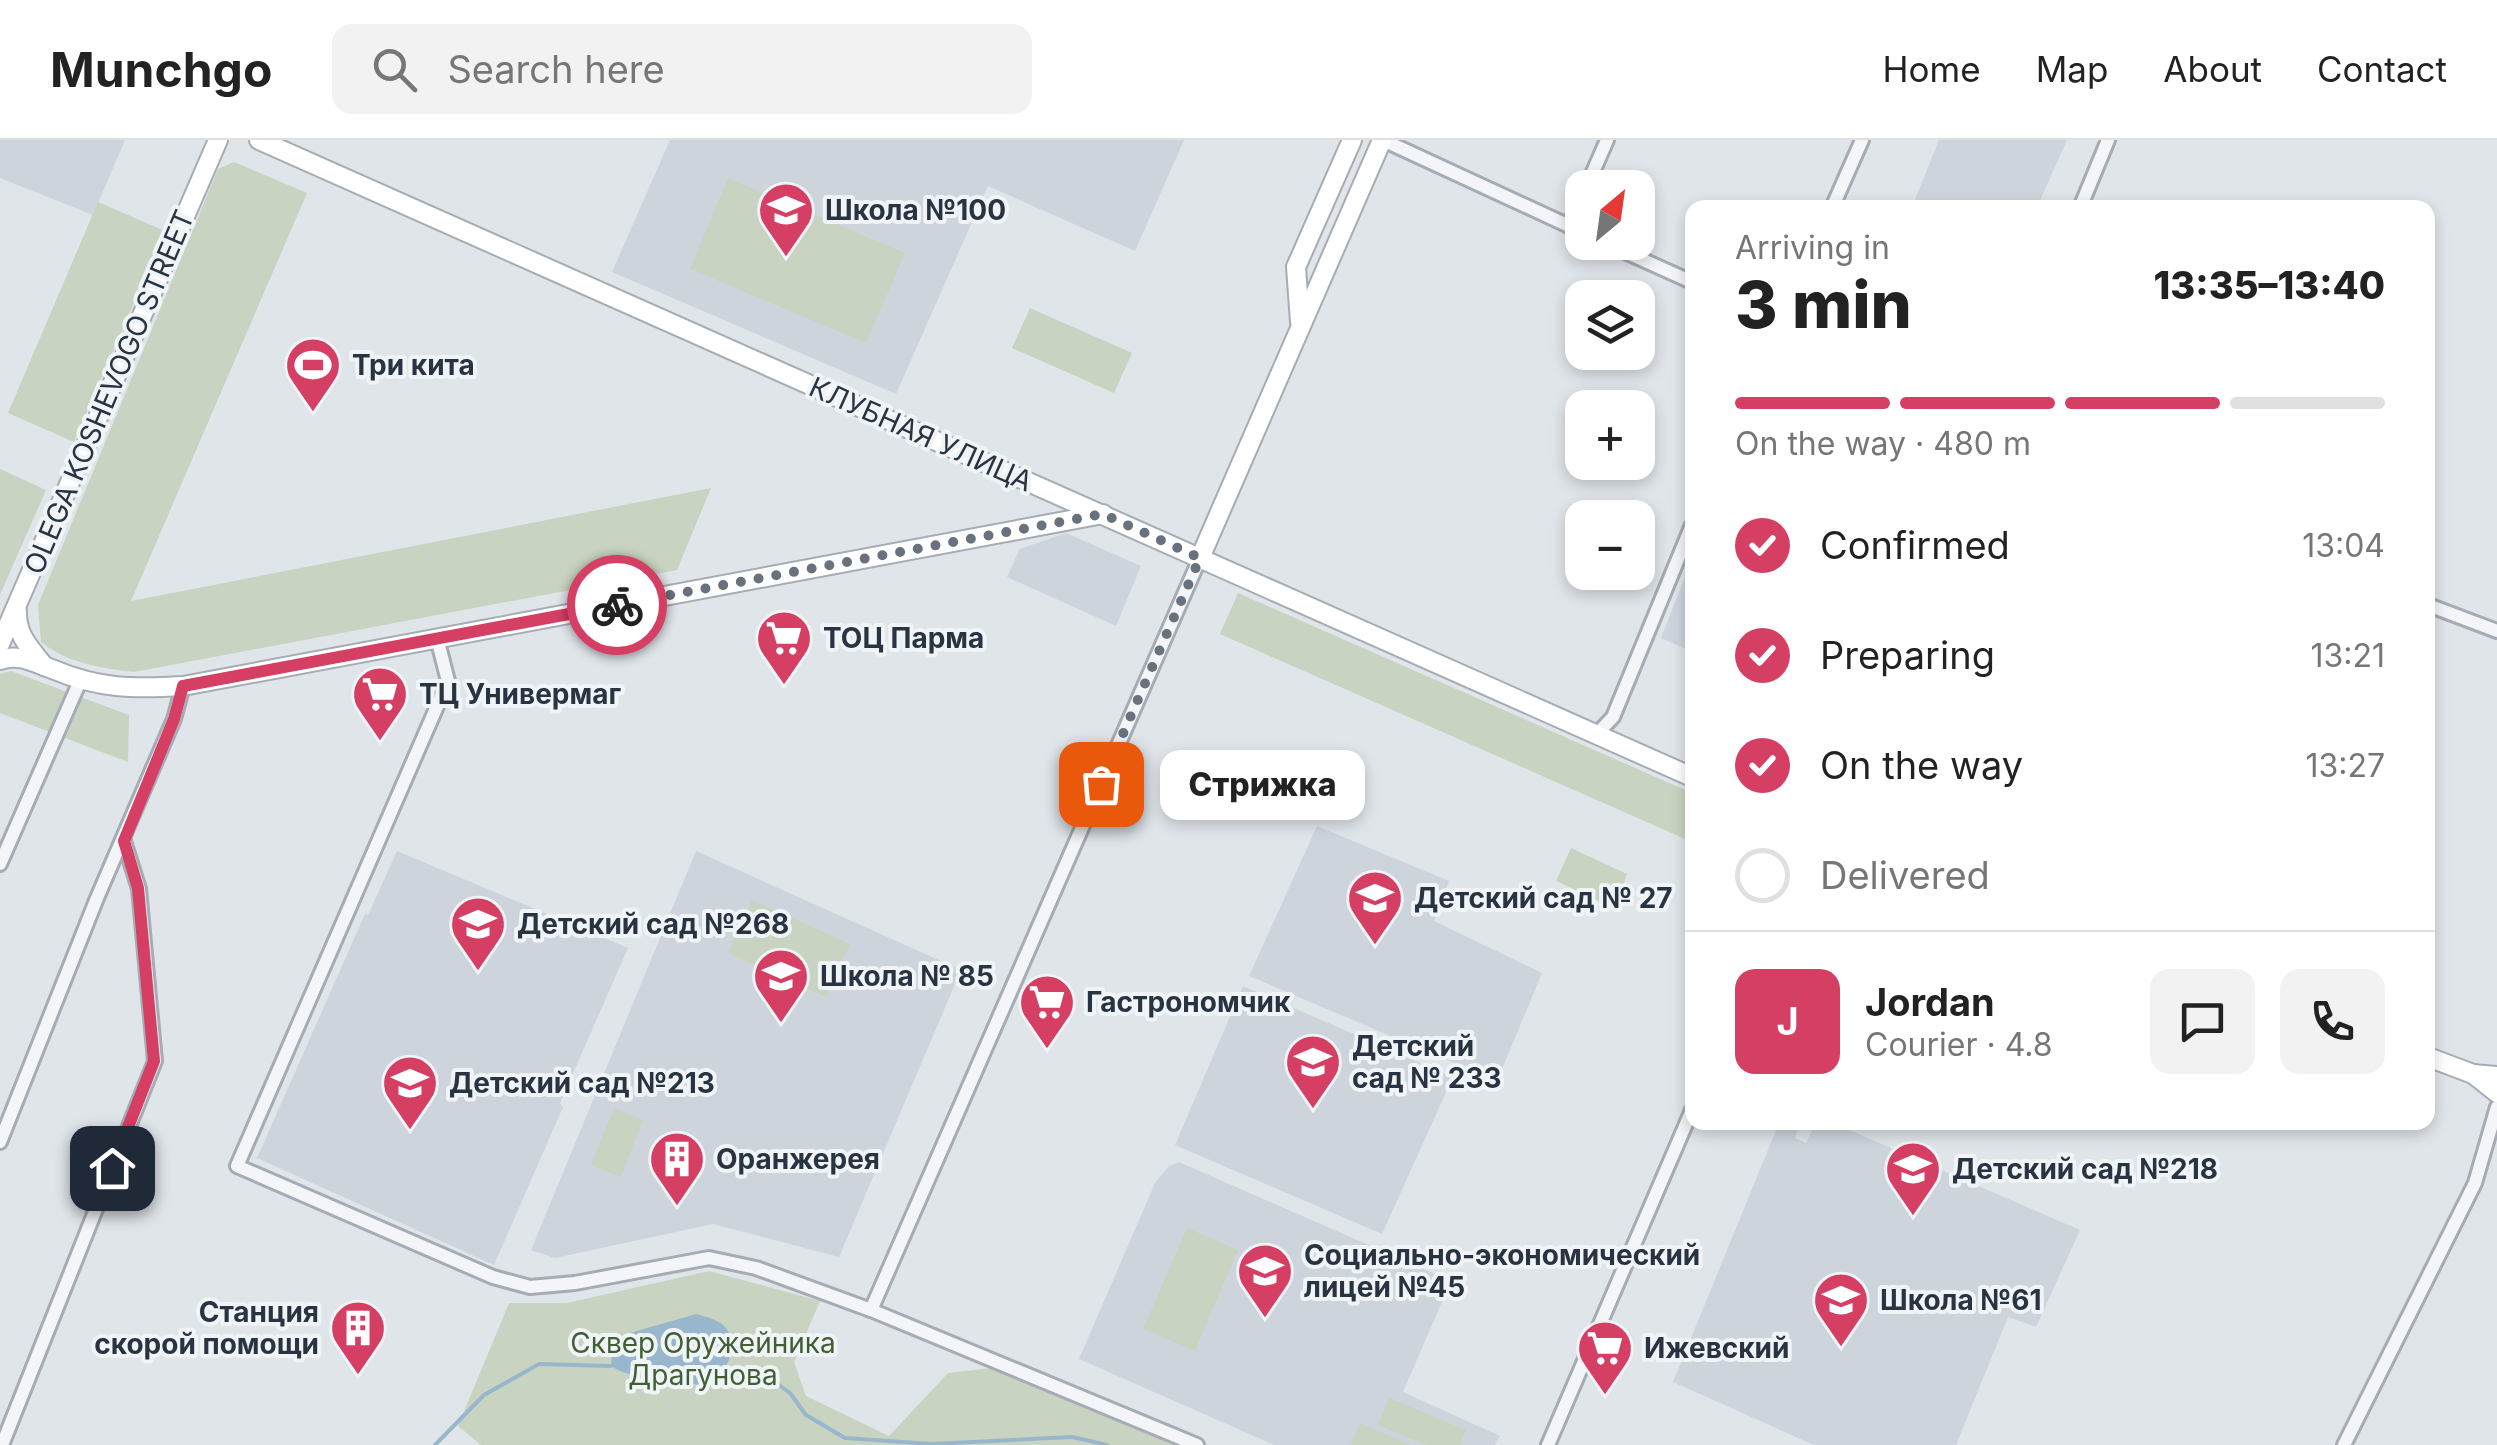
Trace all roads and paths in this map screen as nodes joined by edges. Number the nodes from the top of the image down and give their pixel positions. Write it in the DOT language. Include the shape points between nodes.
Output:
graph roads {
  1 [pos="218,140"];
  2 [pos="259,140"];
  3 [pos="1352,140"];
  4 [pos="1383,140"];
  5 [pos="1607,140"];
  6 [pos="1862,140"];
  7 [pos="2108,140"];
  8 [pos="1594,170"];
  9 [pos="1836,200"];
  10 [pos="2083,200"];
  11 [pos="1565,224"];
  12 [pos="1642,260"];
  13 [pos="1685,279"];
  14 [pos="1300,327"];
  15 [pos="1103,514"];
  16 [pos="1685,542"];
  17 [pos="1200,558"];
  18 [pos="17,606"];
  19 [pos="2435,608"];
  20 [pos="2497,631"];
  21 [pos="437,638"];
  22 [pos="0,644"];
  23 [pos="0,660"];
  24 [pos="45,666"];
  25 [pos="80,681"];
  26 [pos="183,686"];
  27 [pos="1597,734"];
  28 [pos="1685,774"];
  29 [pos="124,841"];
  30 [pos="0,864"];
  31 [pos="2435,1060"];
  32 [pos="2473,1074"];
  33 [pos="2497,1076"];
  34 [pos="2497,1092"];
  35 [pos="2497,1106"];
  36 [pos="1685,1126"];
  37 [pos="0,1142"];
  38 [pos="871,1310"];
  39 [pos="2,1445"];
  40 [pos="1196,1445"];
  41 [pos="1548,1445"];
  42 [pos="2344,1445"];
  1 -- 18 [label="main road, OLEGA KOSHEVOGO STREET"];
  2 -- 15 [label="main road, КЛУБНАЯ УЛИЦА"];
  3 -- 14 [label="main road" via="1296,267"];
  4 -- 11 [label="street"];
  4 -- 14 [label="main road"];
  5 -- 8 [label="street"];
  6 -- 9 [label="street"];
  7 -- 10 [label="street"];
  12 -- 13 [label="street"];
  14 -- 17 [label="main road"];
  15 -- 17 [label="main road, КЛУБНАЯ УЛИЦА"];
  15 -- 21 [label="main road"];
  16 -- 27 [label="street" via="1613,717"];
  17 -- 27 [label="main road, КЛУБНАЯ УЛИЦА"];
  17 -- 38 [label="street"];
  18 -- 22 [label="main road, OLEGA KOSHEVOGO STREET"];
  18 -- 24 [label="main road" via="16,624"];
  19 -- 20 [label="street"];
  21 -- 26 [label="main road"];
  21 -- 38 [label="street" via="448,680 237,1166 493,1278 530,1287 709,1258"];
  23 -- 24 [label="main road" via="18,657"];
  24 -- 25 [label="main road"];
  25 -- 26 [label="main road" via="128,689"];
  25 -- 30 [label="street"];
  26 -- 29 [label="street"];
  27 -- 28 [label="main road, КЛУБНАЯ УЛИЦА"];
  29 -- 37 [label="street"];
  29 -- 39 [label="street" via="138,888 154,1061"];
  31 -- 32 [label="main road"];
  32 -- 33 [label="main road"];
  32 -- 34 [label="main road"];
  35 -- 42 [label="street" via="2474,1182"];
  36 -- 41 [label="street"];
  38 -- 40 [label="street"];
}
